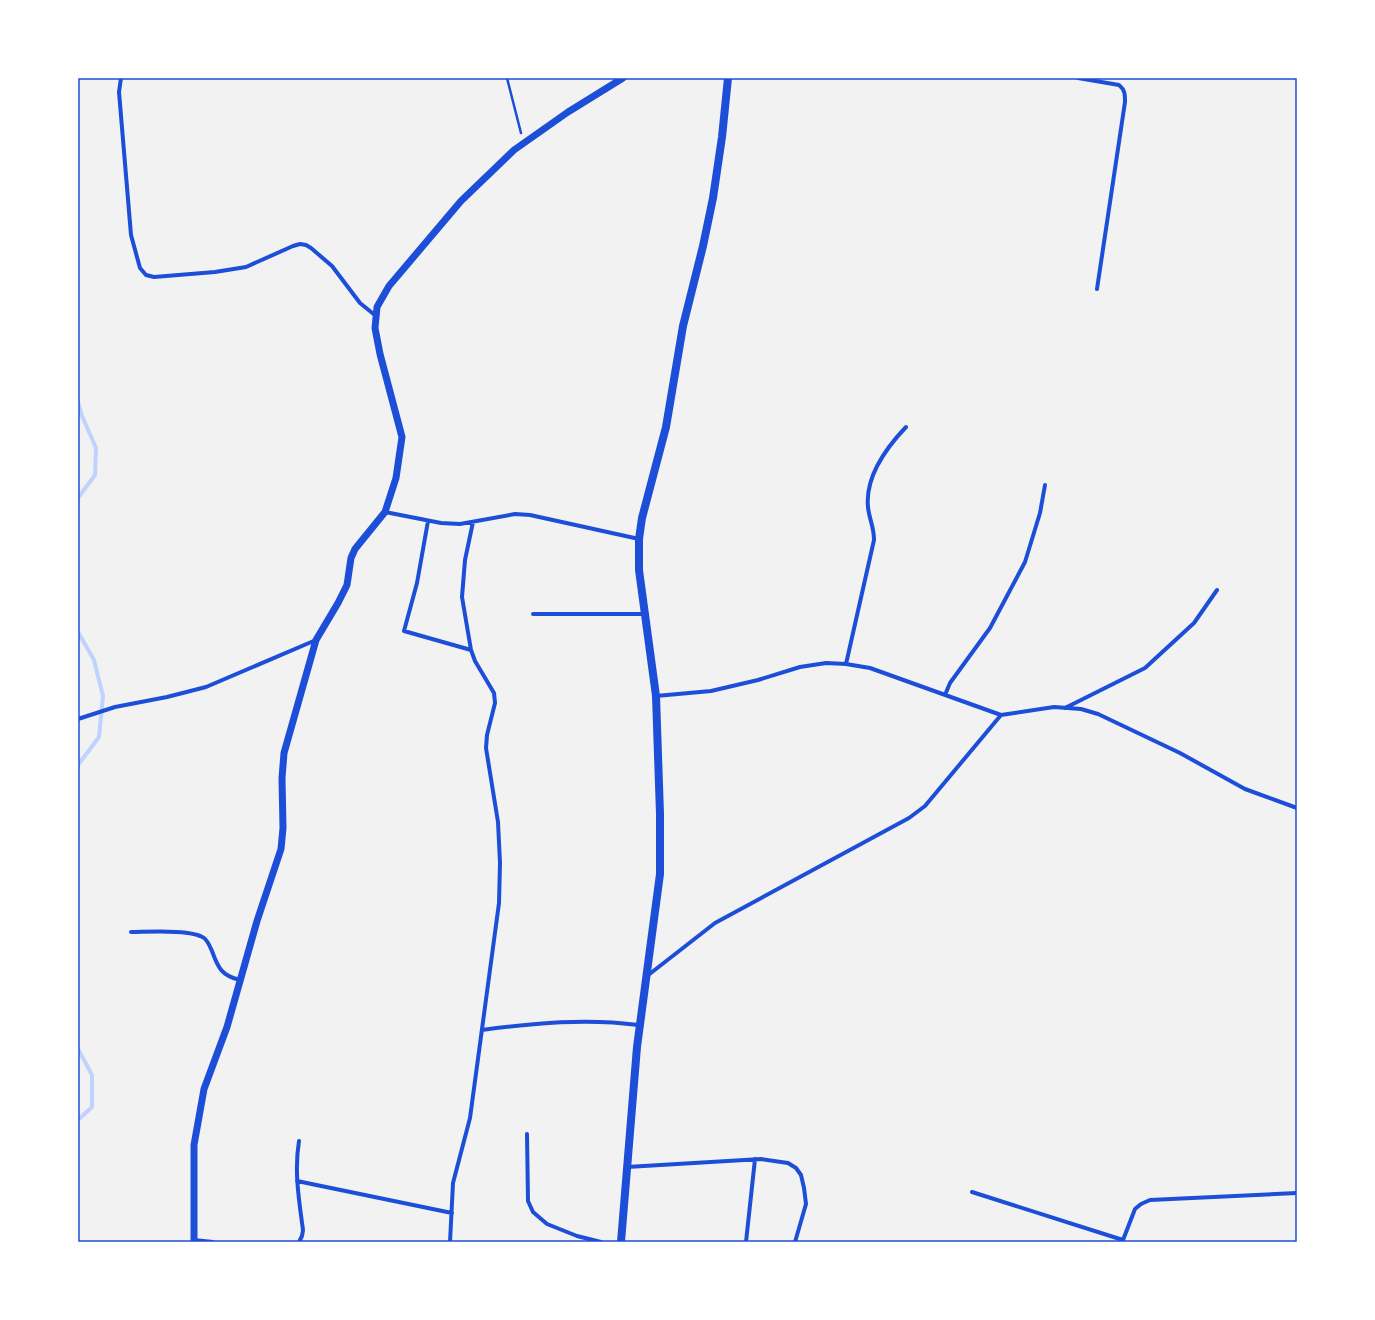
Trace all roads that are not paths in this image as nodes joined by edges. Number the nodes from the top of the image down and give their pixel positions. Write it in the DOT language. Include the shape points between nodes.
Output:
graph roads {
  1 [pos="121,78"];
  2 [pos="623,78"];
  3 [pos="728,78"];
  4 [pos="1078,78"];
  5 [pos="1097,289"];
  6 [pos="376,316"];
  7 [pos="906,427"];
  8 [pos="1045,485"];
  9 [pos="385,512"];
  10 [pos="428,521"];
  11 [pos="472,522"];
  12 [pos="639,539"];
  13 [pos="1217,590"];
  14 [pos="533,614"];
  15 [pos="645,614"];
  16 [pos="316,640"];
  17 [pos="471,650"];
  18 [pos="846,664"];
  19 [pos="945,695"];
  20 [pos="656,696"];
  21 [pos="1065,708"];
  22 [pos="1001,715"];
  23 [pos="78,719"];
  24 [pos="1297,808"];
  25 [pos="131,932"];
  26 [pos="646,976"];
  27 [pos="240,980"];
  28 [pos="639,1025"];
  29 [pos="482,1030"];
  30 [pos="527,1134"];
  31 [pos="299,1141"];
  32 [pos="755,1159"];
  33 [pos="627,1167"];
  34 [pos="297,1181"];
  35 [pos="972,1192"];
  36 [pos="1297,1193"];
  37 [pos="452,1214"];
  38 [pos="194,1241"];
  39 [pos="1123,1241"];
  40 [pos="213,1242"];
  41 [pos="299,1242"];
  42 [pos="450,1242"];
  43 [pos="601,1242"];
  44 [pos="621,1242"];
  45 [pos="746,1242"];
  46 [pos="795,1242"];
  1 -- 6 [label="street" via="119,92 131,235 140,268 146,275 246,268 293,246 306,245 332,266 360,303"];
  2 -- 6 [label="street" via="514,150 461,201 388,286 377,307"];
  3 -- 12 [label="main road" via="713,198 683,326 666,427 642,518"];
  4 -- 5 [label="street" via="1119,85 1125,92"];
  6 -- 9 [label="street" via="375,328 380,354 402,437 396,478"];
  7 -- 18 [label="street" via="882,456 867,496 874,540"];
  8 -- 19 [label="street" via="1040,513 1025,562 990,628 950,683"];
  9 -- 10 [label="street"];
  9 -- 16 [label="street" via="355,549 347,585"];
  10 -- 11 [label="street" via="454,524"];
  10 -- 17 [label="street" via="418,583 404,631"];
  11 -- 12 [label="street" via="515,514 530,515"];
  11 -- 17 [label="street" via="462,597"];
  12 -- 15 [label="main road"];
  13 -- 21 [label="street" via="1194,623 1145,668"];
  14 -- 15 [label="street"];
  15 -- 20 [label="main road"];
  16 -- 23 [label="street" via="206,687 115,707"];
  16 -- 27 [label="street" via="284,753 281,849"];
  17 -- 29 [label="street" via="494,693 495,703 486,748 498,822 500,863 499,903"];
  18 -- 19 [label="street" via="870,668"];
  18 -- 20 [label="street" via="826,663 800,667 711,691"];
  19 -- 22 [label="street"];
  20 -- 26 [label="main road" via="660,874"];
  21 -- 22 [label="street" via="1054,707"];
  21 -- 24 [label="street" via="1098,714 1180,753 1245,789"];
  22 -- 26 [label="street" via="925,806 909,818 715,923"];
  25 -- 27 [label="street" via="187,932 198,935 209,945 221,970 226,975"];
  26 -- 28 [label="main road"];
  27 -- 38 [label="street" via="227,1027 204,1089 194,1145"];
  28 -- 29 [label="street" via="569,1021"];
  28 -- 33 [label="main road"];
  29 -- 37 [label="street" via="470,1118 453,1183"];
  30 -- 43 [label="street" via="528,1201 533,1212 547,1224"];
  31 -- 34 [label="street"];
  32 -- 33 [label="street"];
  32 -- 45 [label="street"];
  32 -- 46 [label="street" via="788,1163 801,1175 806,1204"];
  33 -- 44 [label="main road"];
  34 -- 37 [label="street"];
  34 -- 41 [label="street" via="303,1230"];
  35 -- 39 [label="street"];
  36 -- 39 [label="street" via="1150,1200 1135,1209"];
  37 -- 42 [label="street"];
  38 -- 40 [label="street"];
}
